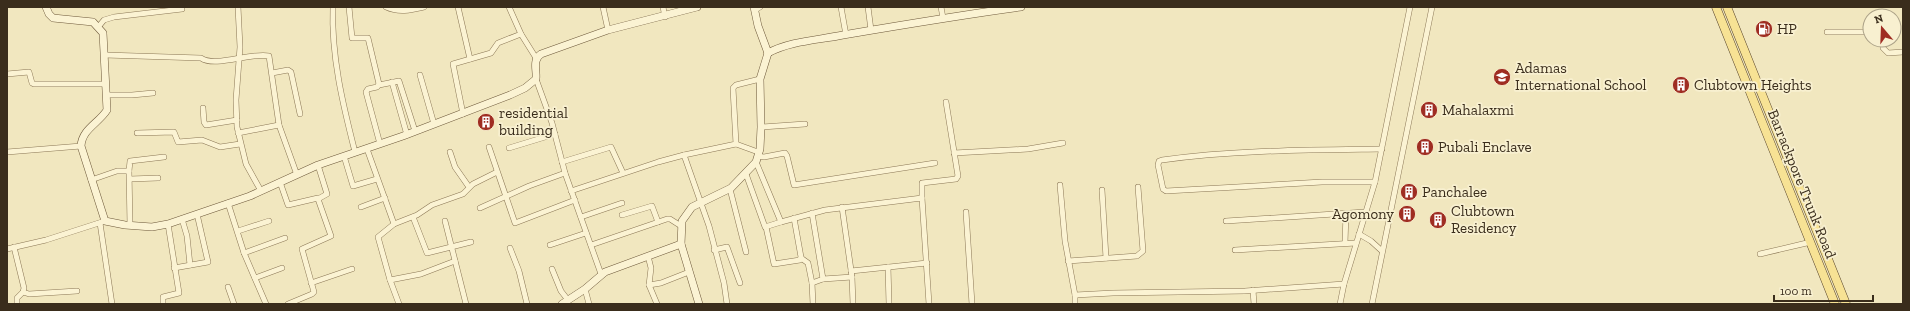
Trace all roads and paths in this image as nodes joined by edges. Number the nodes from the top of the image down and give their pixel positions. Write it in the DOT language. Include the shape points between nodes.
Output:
graph roads {
  1 [pos="46,7"];
  2 [pos="238,7"];
  3 [pos="333,7"];
  4 [pos="349,7"];
  5 [pos="386,7"];
  6 [pos="424,7"];
  7 [pos="458,7"];
  8 [pos="508,7"];
  9 [pos="603,7"];
  10 [pos="663,7"];
  11 [pos="697,7"];
  12 [pos="841,7"];
  13 [pos="868,7"];
  14 [pos="941,7"];
  15 [pos="1021,7"];
  16 [pos="1410,7"];
  17 [pos="1432,7"];
  18 [pos="1716,7"];
  19 [pos="1727,7"];
  20 [pos="756,8"];
  21 [pos="1000,8"];
  22 [pos="182,9"];
  23 [pos="665,16"];
  24 [pos="943,18"];
  25 [pos="99,26"];
  26 [pos="608,30"];
  27 [pos="872,30"];
  28 [pos="1827,32"];
  29 [pos="1862,32"];
  30 [pos="521,34"];
  31 [pos="846,35"];
  32 [pos="1884,48"];
  33 [pos="1903,52"];
  34 [pos="768,53"];
  35 [pos="105,55"];
  36 [pos="239,57"];
  37 [pos="536,58"];
  38 [pos="470,59"];
  39 [pos="272,73"];
  40 [pos="7,74"];
  41 [pos="420,75"];
  42 [pos="536,79"];
  43 [pos="760,79"];
  44 [pos="392,82"];
  45 [pos="106,84"];
  46 [pos="379,85"];
  47 [pos="153,93"];
  48 [pos="107,95"];
  49 [pos="946,102"];
  50 [pos="203,108"];
  51 [pos="300,114"];
  52 [pos="463,114"];
  53 [pos="237,120"];
  54 [pos="434,124"];
  55 [pos="805,124"];
  56 [pos="279,125"];
  57 [pos="761,127"];
  58 [pos="415,131"];
  59 [pos="137,133"];
  60 [pos="238,133"];
  61 [pos="555,134"];
  62 [pos="407,135"];
  63 [pos="1063,143"];
  64 [pos="240,144"];
  65 [pos="380,144"];
  66 [pos="736,144"];
  67 [pos="81,146"];
  68 [pos="489,147"];
  69 [pos="509,148"];
  70 [pos="367,149"];
  71 [pos="1382,149"];
  72 [pos="7,152"];
  73 [pos="355,152"];
  74 [pos="450,152"];
  75 [pos="954,153"];
  76 [pos="684,155"];
  77 [pos="344,156"];
  78 [pos="164,157"];
  79 [pos="757,159"];
  80 [pos="562,162"];
  81 [pos="935,163"];
  82 [pos="318,166"];
  83 [pos="129,170"];
  84 [pos="497,172"];
  85 [pos="565,172"];
  86 [pos="623,173"];
  87 [pos="746,174"];
  88 [pos="296,175"];
  89 [pos="158,178"];
  90 [pos="130,179"];
  91 [pos="377,179"];
  92 [pos="91,180"];
  93 [pos="280,182"];
  94 [pos="1375,182"];
  95 [pos="1060,185"];
  96 [pos="469,187"];
  97 [pos="1138,188"];
  98 [pos="730,189"];
  99 [pos="1102,190"];
  100 [pos="261,191"];
  101 [pos="571,191"];
  102 [pos="506,196"];
  103 [pos="318,198"];
  104 [pos="385,198"];
  105 [pos="922,198"];
  106 [pos="575,200"];
  107 [pos="701,202"];
  108 [pos="228,203"];
  109 [pos="622,203"];
  110 [pos="361,207"];
  111 [pos="842,207"];
  112 [pos="480,208"];
  113 [pos="966,212"];
  114 [pos="1365,212"];
  115 [pos="812,213"];
  116 [pos="1346,213"];
  117 [pos="197,214"];
  118 [pos="580,216"];
  119 [pos="622,216"];
  120 [pos="413,217"];
  121 [pos="794,218"];
  122 [pos="182,219"];
  123 [pos="269,221"];
  124 [pos="445,221"];
  125 [pos="1226,221"];
  126 [pos="103,222"];
  127 [pos="658,222"];
  128 [pos="781,222"];
  129 [pos="168,224"];
  130 [pos="394,224"];
  131 [pos="130,226"];
  132 [pos="681,226"];
  133 [pos="766,227"];
  134 [pos="238,231"];
  135 [pos="586,233"];
  136 [pos="1359,234"];
  137 [pos="285,238"];
  138 [pos="471,242"];
  139 [pos="1811,242"];
  140 [pos="1345,243"];
  141 [pos="1356,243"];
  142 [pos="682,244"];
  143 [pos="550,245"];
  144 [pos="591,245"];
  145 [pos="452,247"];
  146 [pos="14,248"];
  147 [pos="510,248"];
  148 [pos="7,249"];
  149 [pos="714,250"];
  150 [pos="1235,250"];
  151 [pos="1382,251"];
  152 [pos="746,252"];
  153 [pos="244,254"];
  154 [pos="1760,254"];
  155 [pos="648,256"];
  156 [pos="801,258"];
  157 [pos="1106,258"];
  158 [pos="455,261"];
  159 [pos="1068,261"];
  160 [pos="927,263"];
  161 [pos="190,265"];
  162 [pos="888,267"];
  163 [pos="174,268"];
  164 [pos="282,268"];
  165 [pos="352,269"];
  166 [pos="552,269"];
  167 [pos="689,272"];
  168 [pos="601,274"];
  169 [pos="852,274"];
  170 [pos="255,278"];
  171 [pos="823,279"];
  172 [pos="390,280"];
  173 [pos="311,282"];
  174 [pos="740,283"];
  175 [pos="812,283"];
  176 [pos="1344,284"];
  177 [pos="650,285"];
  178 [pos="228,287"];
  179 [pos="585,289"];
  180 [pos="1253,290"];
  181 [pos="77,291"];
  182 [pos="23,292"];
  183 [pos="1075,295"];
  184 [pos="565,302"];
  185 [pos="17,304"];
  186 [pos="112,304"];
  187 [pos="163,304"];
  188 [pos="234,304"];
  189 [pos="266,304"];
  190 [pos="288,304"];
  191 [pos="399,304"];
  192 [pos="466,304"];
  193 [pos="527,304"];
  194 [pos="589,304"];
  195 [pos="657,304"];
  196 [pos="699,304"];
  197 [pos="727,304"];
  198 [pos="813,304"];
  199 [pos="853,304"];
  200 [pos="889,304"];
  201 [pos="929,304"];
  202 [pos="972,304"];
  203 [pos="1075,304"];
  204 [pos="1254,304"];
  205 [pos="1340,304"];
  206 [pos="1372,304"];
  207 [pos="1835,304"];
  208 [pos="1846,304"];
  1 -- 25 [label="street" via="51,17 56,19 90,21"];
  2 -- 36 [label="street"];
  3 -- 73 [label="street" via="336,63"];
  4 -- 46 [label="street" via="352,38 368,38"];
  5 -- 6 [label="street" via="406,11"];
  7 -- 38 [label="street"];
  8 -- 30 [label="street"];
  9 -- 26 [label="street"];
  10 -- 23 [label="street"];
  11 -- 23 [label="street"];
  12 -- 31 [label="street"];
  13 -- 27 [label="street"];
  14 -- 24 [label="street"];
  15 -- 21 [label="street"];
  16 -- 71 [label="street"];
  17 -- 151 [label="street"];
  18 -- 139 [label="main road, Barrackpore Trunk Road"];
  19 -- 208 [label="main road, Barrackpore Trunk Road"];
  20 -- 34 [label="street" via="758,26"];
  21 -- 24 [label="street"];
  22 -- 25 [label="street" via="114,17 104,20"];
  23 -- 26 [label="street"];
  24 -- 27 [label="street"];
  25 -- 35 [label="street" via="104,35"];
  26 -- 37 [label="street"];
  27 -- 31 [label="street"];
  28 -- 29 [label="street"];
  30 -- 37 [label="street"];
  30 -- 38 [label="street" via="498,43 491,53"];
  31 -- 34 [label="street" via="782,47"];
  32 -- 33 [label="street" via="1888,53"];
  34 -- 43 [label="street"];
  35 -- 36 [label="street" via="201,58 209,61"];
  35 -- 45 [label="street"];
  36 -- 39 [label="street" via="268,55"];
  36 -- 53 [label="street"];
  37 -- 42 [label="street"];
  38 -- 52 [label="street" via="452,65"];
  39 -- 51 [label="street" via="288,70 291,72"];
  39 -- 56 [label="street"];
  40 -- 45 [label="street" via="29,72 34,84"];
  41 -- 54 [label="street"];
  42 -- 52 [label="street" via="525,88"];
  42 -- 61 [label="street"];
  43 -- 57 [label="street"];
  43 -- 66 [label="street" via="736,84 733,88"];
  44 -- 46 [label="street"];
  44 -- 58 [label="street" via="398,80 400,83"];
  44 -- 62 [label="street"];
  45 -- 48 [label="street"];
  46 -- 65 [label="street" via="366,92"];
  47 -- 48 [label="street"];
  48 -- 67 [label="street" via="107,110 87,131 81,140"];
  49 -- 75 [label="street"];
  50 -- 53 [label="street" via="206,125"];
  52 -- 54 [label="street"];
  53 -- 60 [label="street"];
  54 -- 58 [label="street"];
  55 -- 57 [label="street"];
  56 -- 60 [label="street"];
  56 -- 88 [label="street"];
  57 -- 79 [label="street"];
  58 -- 62 [label="street"];
  59 -- 64 [label="street" via="174,132 177,142 202,140 216,147"];
  60 -- 64 [label="street"];
  61 -- 69 [label="street"];
  61 -- 80 [label="street"];
  62 -- 65 [label="street"];
  63 -- 75 [label="street" via="1028,149"];
  64 -- 100 [label="street" via="246,164"];
  65 -- 70 [label="street"];
  66 -- 76 [label="street"];
  66 -- 79 [label="street" via="758,152"];
  67 -- 72 [label="street"];
  67 -- 92 [label="street"];
  68 -- 84 [label="street"];
  70 -- 73 [label="street"];
  70 -- 91 [label="street"];
  71 -- 94 [label="street"];
  71 -- 94 [label="street" via="1295,150 1211,155 1162,160 1158,165 1163,189 1166,191 1322,182"];
  73 -- 77 [label="street"];
  74 -- 96 [label="street" via="455,166"];
  75 -- 105 [label="street" via="958,177 922,183"];
  76 -- 86 [label="street"];
  76 -- 107 [label="street"];
  77 -- 82 [label="street"];
  77 -- 91 [label="street" via="353,186"];
  78 -- 83 [label="street" via="130,161"];
  79 -- 81 [label="street" via="786,153 794,185"];
  79 -- 87 [label="street"];
  79 -- 128 [label="street"];
  80 -- 85 [label="street"];
  80 -- 86 [label="street" via="612,146"];
  82 -- 88 [label="street"];
  82 -- 103 [label="street" via="327,194"];
  83 -- 90 [label="street"];
  83 -- 92 [label="street" via="117,171"];
  84 -- 96 [label="street"];
  84 -- 102 [label="street"];
  85 -- 101 [label="street"];
  85 -- 102 [label="street"];
  86 -- 101 [label="street"];
  87 -- 98 [label="street"];
  87 -- 133 [label="street"];
  88 -- 93 [label="street"];
  89 -- 90 [label="street"];
  90 -- 131 [label="street"];
  91 -- 104 [label="street"];
  92 -- 126 [label="street"];
  93 -- 100 [label="street"];
  93 -- 103 [label="street" via="288,206"];
  94 -- 114 [label="street"];
  95 -- 159 [label="street"];
  96 -- 120 [label="street" via="463,194 432,205"];
  97 -- 157 [label="street" via="1144,251 1137,256"];
  98 -- 107 [label="street"];
  98 -- 152 [label="street"];
  99 -- 157 [label="street"];
  100 -- 108 [label="street"];
  101 -- 106 [label="street"];
  102 -- 106 [label="street" via="516,224"];
  102 -- 112 [label="street"];
  103 -- 173 [label="street" via="331,236 302,249"];
  104 -- 110 [label="street"];
  104 -- 130 [label="street"];
  105 -- 111 [label="street"];
  105 -- 160 [label="street"];
  106 -- 118 [label="street"];
  107 -- 132 [label="street" via="688,210"];
  107 -- 149 [label="street"];
  108 -- 117 [label="street"];
  108 -- 134 [label="street"];
  109 -- 118 [label="street"];
  111 -- 115 [label="street"];
  111 -- 169 [label="street"];
  113 -- 202 [label="street"];
  114 -- 116 [label="street"];
  114 -- 136 [label="street"];
  115 -- 121 [label="street"];
  115 -- 171 [label="street"];
  116 -- 125 [label="street"];
  116 -- 140 [label="street"];
  117 -- 122 [label="street"];
  117 -- 161 [label="street" via="209,261"];
  118 -- 135 [label="street"];
  119 -- 127 [label="street" via="652,206"];
  120 -- 130 [label="street"];
  120 -- 145 [label="street" via="426,253"];
  121 -- 128 [label="street"];
  121 -- 156 [label="street"];
  122 -- 129 [label="street"];
  122 -- 161 [label="street" via="187,236"];
  123 -- 134 [label="street"];
  124 -- 145 [label="street"];
  126 -- 131 [label="street"];
  126 -- 146 [label="street"];
  126 -- 186 [label="street"];
  127 -- 132 [label="street" via="668,218"];
  127 -- 144 [label="street"];
  128 -- 133 [label="street"];
  129 -- 131 [label="street" via="152,227"];
  129 -- 163 [label="street"];
  130 -- 172 [label="street" via="378,238"];
  132 -- 142 [label="street"];
  133 -- 156 [label="street" via="774,264"];
  134 -- 153 [label="street"];
  135 -- 143 [label="street"];
  135 -- 144 [label="street"];
  136 -- 141 [label="street"];
  136 -- 151 [label="street"];
  137 -- 153 [label="street"];
  138 -- 145 [label="street"];
  139 -- 154 [label="street"];
  139 -- 207 [label="main road, Barrackpore Trunk Road"];
  140 -- 141 [label="street"];
  140 -- 150 [label="street"];
  141 -- 176 [label="street"];
  142 -- 155 [label="street"];
  142 -- 167 [label="street"];
  144 -- 168 [label="street"];
  145 -- 158 [label="street"];
  146 -- 148 [label="street"];
  146 -- 182 [label="street"];
  147 -- 193 [label="street"];
  149 -- 174 [label="street" via="727,246"];
  149 -- 197 [label="street"];
  151 -- 206 [label="street"];
  153 -- 170 [label="street"];
  155 -- 168 [label="street"];
  155 -- 177 [label="street" via="651,268"];
  156 -- 175 [label="street" via="808,263"];
  157 -- 159 [label="street"];
  158 -- 172 [label="street" via="421,274"];
  158 -- 192 [label="street"];
  159 -- 183 [label="street"];
  160 -- 162 [label="street"];
  160 -- 201 [label="street"];
  161 -- 163 [label="street"];
  162 -- 169 [label="street"];
  162 -- 200 [label="street"];
  163 -- 187 [label="street" via="179,292 163,297"];
  164 -- 170 [label="street"];
  165 -- 173 [label="street"];
  166 -- 184 [label="street"];
  167 -- 177 [label="street"];
  167 -- 196 [label="street"];
  168 -- 179 [label="street"];
  169 -- 171 [label="street"];
  169 -- 199 [label="street"];
  170 -- 189 [label="street"];
  171 -- 175 [label="street"];
  172 -- 191 [label="street"];
  173 -- 190 [label="street" via="313,293"];
  175 -- 198 [label="street"];
  176 -- 180 [label="street"];
  176 -- 205 [label="street"];
  177 -- 195 [label="street"];
  178 -- 188 [label="street"];
  179 -- 184 [label="street"];
  179 -- 194 [label="street"];
  180 -- 183 [label="street"];
  180 -- 204 [label="street"];
  181 -- 182 [label="street" via="29,294"];
  182 -- 185 [label="street" via="17,298"];
  183 -- 203 [label="street"];
}
